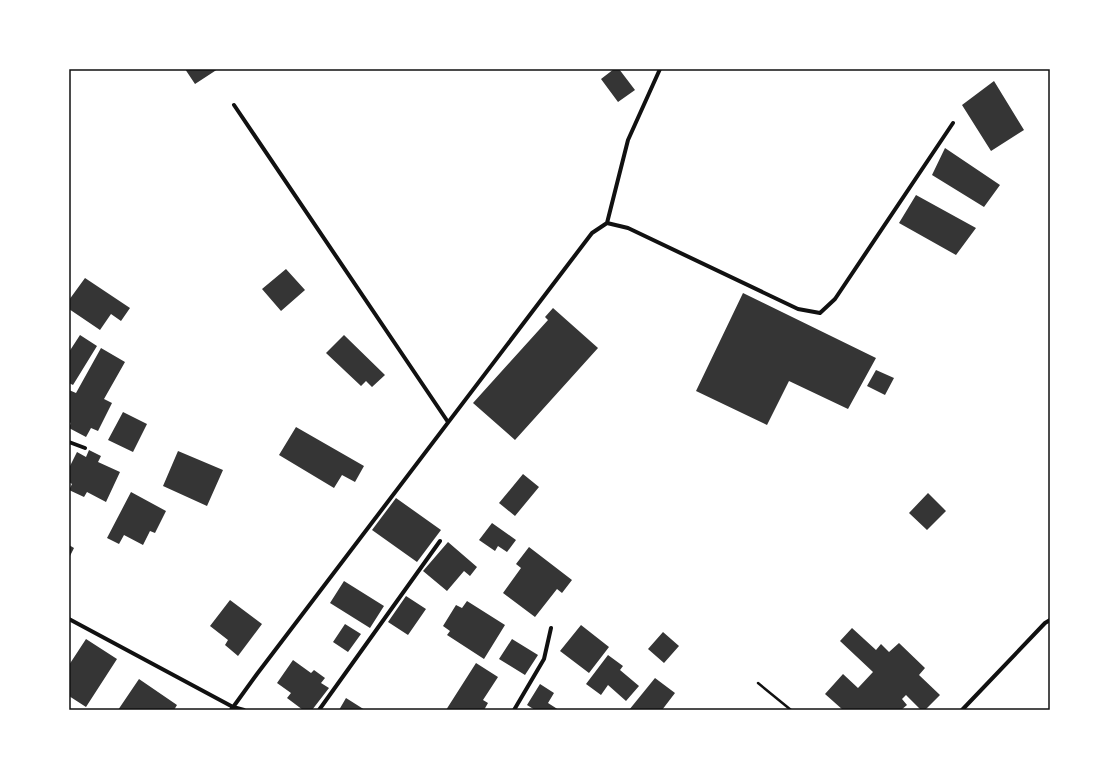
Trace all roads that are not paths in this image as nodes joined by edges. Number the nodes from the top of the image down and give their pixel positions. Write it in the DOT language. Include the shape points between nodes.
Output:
graph roads {
  1 [pos="660,69"];
  2 [pos="234,105"];
  3 [pos="953,123"];
  4 [pos="607,223"];
  5 [pos="448,422"];
  6 [pos="69,442"];
  7 [pos="85,448"];
  8 [pos="440,541"];
  9 [pos="69,619"];
  10 [pos="1050,620"];
  11 [pos="551,628"];
  12 [pos="232,709"];
  13 [pos="244,710"];
  14 [pos="319,710"];
  15 [pos="514,710"];
  16 [pos="962,710"];
  1 -- 4 [label="street" via="628,140"];
  2 -- 5 [label="street"];
  3 -- 4 [label="street" via="835,299 820,313 798,310 628,228"];
  4 -- 5 [label="street" via="592,232"];
  5 -- 12 [label="street"];
  6 -- 7 [label="street"];
  8 -- 14 [label="street"];
  9 -- 12 [label="street"];
  10 -- 16 [label="street"];
  11 -- 15 [label="street" via="544,659"];
  12 -- 13 [label="street"];
}
